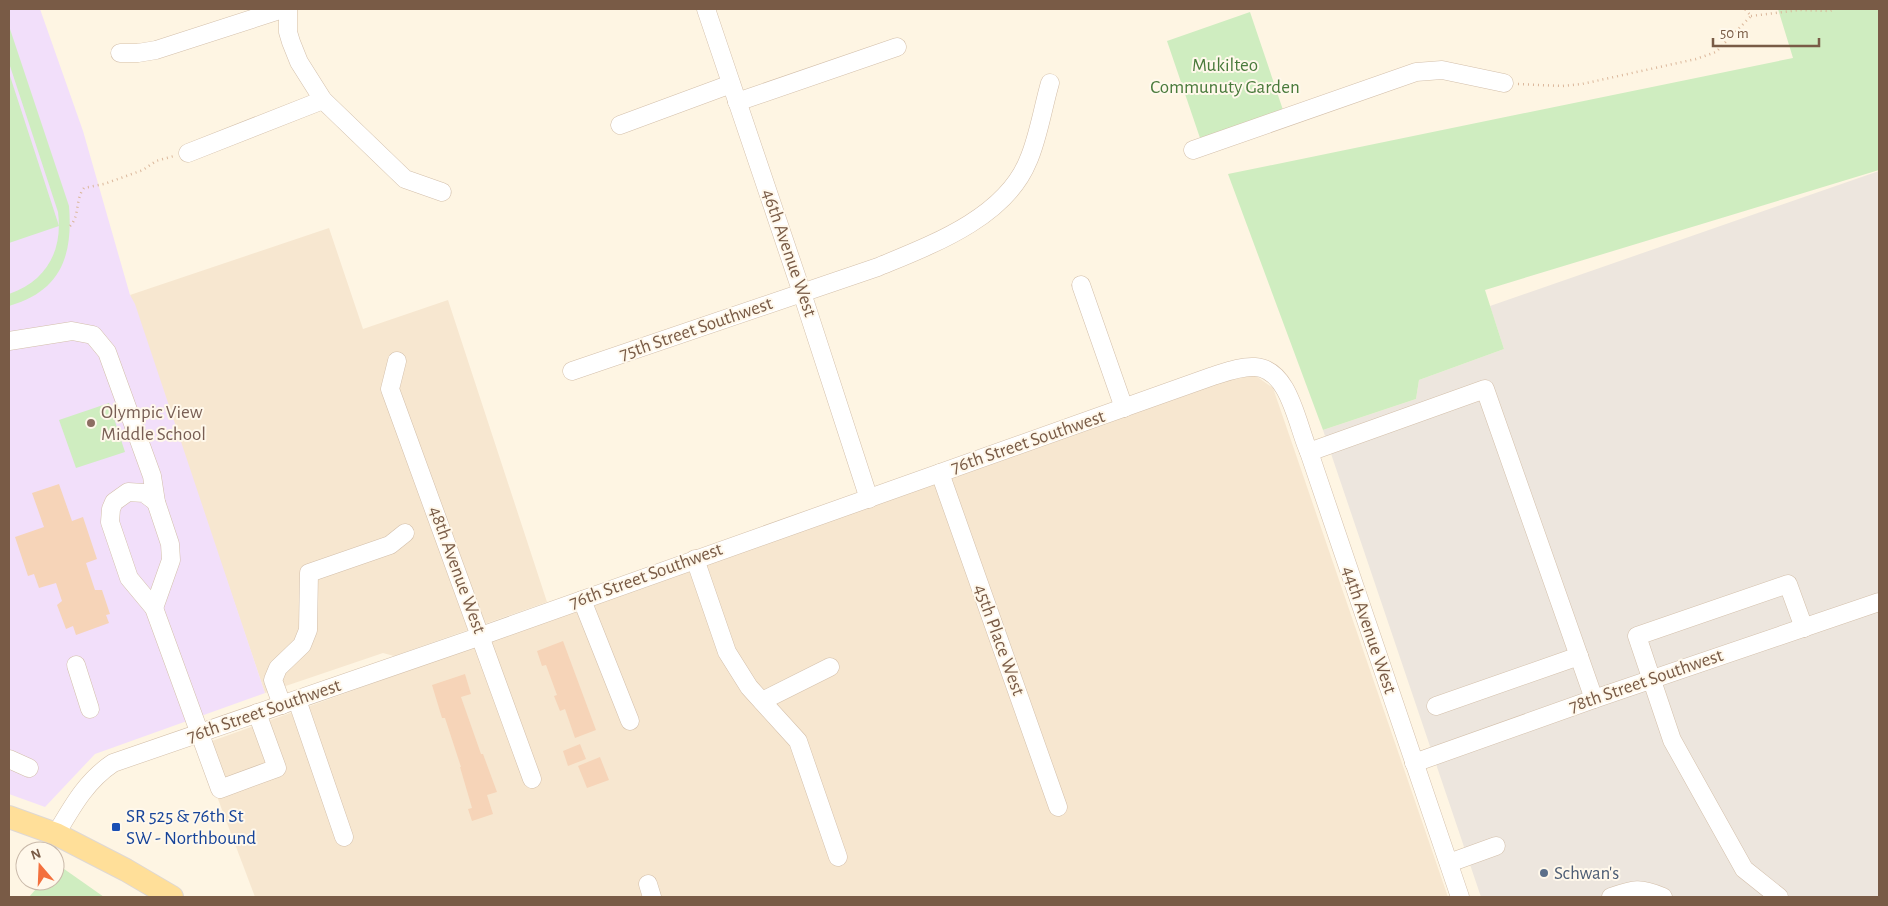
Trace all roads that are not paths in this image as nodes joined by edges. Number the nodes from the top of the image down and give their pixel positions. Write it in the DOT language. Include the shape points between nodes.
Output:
graph roads {
  1 [pos="283,9"];
  2 [pos="288,9"];
  3 [pos="706,9"];
  4 [pos="897,47"];
  5 [pos="120,53"];
  6 [pos="1050,83"];
  7 [pos="1504,83"];
  8 [pos="731,84"];
  9 [pos="323,100"];
  10 [pos="737,102"];
  11 [pos="620,125"];
  12 [pos="1193,150"];
  13 [pos="188,153"];
  14 [pos="442,192"];
  15 [pos="1081,285"];
  16 [pos="802,293"];
  17 [pos="9,341"];
  18 [pos="397,362"];
  19 [pos="1268,370"];
  20 [pos="572,371"];
  21 [pos="1124,408"];
  22 [pos="1309,452"];
  23 [pos="940,473"];
  24 [pos="869,499"];
  25 [pos="156,502"];
  26 [pos="404,533"];
  27 [pos="695,558"];
  28 [pos="582,600"];
  29 [pos="1879,602"];
  30 [pos="154,608"];
  31 [pos="1804,628"];
  32 [pos="481,636"];
  33 [pos="1579,656"];
  34 [pos="76,665"];
  35 [pos="830,667"];
  36 [pos="1652,679"];
  37 [pos="1594,698"];
  38 [pos="762,701"];
  39 [pos="290,702"];
  40 [pos="1436,706"];
  41 [pos="90,709"];
  42 [pos="258,714"];
  43 [pos="630,721"];
  44 [pos="199,733"];
  45 [pos="9,759"];
  46 [pos="1414,763"];
  47 [pos="29,768"];
  48 [pos="532,779"];
  49 [pos="1058,807"];
  50 [pos="9,816"];
  51 [pos="56,834"];
  52 [pos="344,837"];
  53 [pos="1496,846"];
  54 [pos="838,857"];
  55 [pos="1449,864"];
  56 [pos="172,897"];
  57 [pos="1460,897"];
  58 [pos="1611,897"];
  59 [pos="1663,897"];
  60 [pos="1779,897"];
  1 -- 5 [label="street" via="156,50"];
  2 -- 9 [label="street" via="291,42 299,62"];
  3 -- 8 [label="street, 46th Avenue West"];
  4 -- 10 [label="street"];
  6 -- 16 [label="street, 75th Street Southwest" via="1028,162 1011,189 986,214 923,249"];
  7 -- 12 [label="street" via="1442,70 1416,72"];
  8 -- 10 [label="street, 46th Avenue West"];
  8 -- 11 [label="street"];
  9 -- 13 [label="street"];
  9 -- 14 [label="street" via="405,179"];
  10 -- 16 [label="street, 46th Avenue West"];
  15 -- 21 [label="street"];
  16 -- 20 [label="street, 75th Street Southwest"];
  16 -- 24 [label="street, 46th Avenue West"];
  17 -- 25 [label="street" via="72,331 93,336 107,352 152,476"];
  18 -- 32 [label="street, 48th Avenue West" via="390,390"];
  19 -- 21 [label="street, 76th Street Southwest" via="1243,367"];
  19 -- 22 [label="street, 44th Avenue West" via="1286,391"];
  21 -- 23 [label="street, 76th Street Southwest"];
  22 -- 33 [label="street" via="1485,389"];
  22 -- 46 [label="street, 44th Avenue West"];
  23 -- 24 [label="street, 76th Street Southwest"];
  23 -- 49 [label="street, 45th Place West"];
  24 -- 27 [label="street, 76th Street Southwest"];
  25 -- 30 [label="street" via="170,544 171,560"];
  25 -- 30 [label="street" via="144,493 128,492 114,502 110,516 129,578"];
  26 -- 39 [label="street" via="390,545 309,573 308,630 302,644 278,668 273,680"];
  27 -- 28 [label="street, 76th Street Southwest"];
  27 -- 38 [label="street" via="727,652"];
  28 -- 32 [label="street, 76th Street Southwest"];
  28 -- 43 [label="street"];
  29 -- 31 [label="street, 78th Street Southwest"];
  30 -- 44 [label="street"];
  31 -- 36 [label="street, 78th Street Southwest"];
  31 -- 36 [label="street" via="1788,584 1637,636"];
  32 -- 39 [label="street, 76th Street Southwest"];
  32 -- 48 [label="street, 48th Avenue West"];
  33 -- 37 [label="street"];
  33 -- 40 [label="street"];
  34 -- 41 [label="street"];
  35 -- 38 [label="street"];
  36 -- 37 [label="street, 78th Street Southwest"];
  36 -- 60 [label="street" via="1672,740 1744,869"];
  37 -- 46 [label="street, 78th Street Southwest"];
  38 -- 54 [label="street" via="798,741"];
  39 -- 42 [label="street, 76th Street Southwest"];
  39 -- 52 [label="street"];
  42 -- 44 [label="street, 76th Street Southwest"];
  42 -- 44 [label="street" via="277,768 220,789"];
  44 -- 51 [label="street, 76th Street Southwest" via="113,763 99,772 79,795"];
  45 -- 47 [label="street"];
  46 -- 55 [label="street, 44th Avenue West"];
  50 -- 51 [label="main road"];
  51 -- 56 [label="main road"];
  53 -- 55 [label="street"];
  55 -- 57 [label="street, 44th Avenue West"];
  58 -- 59 [label="street" via="1634,889"];
}
